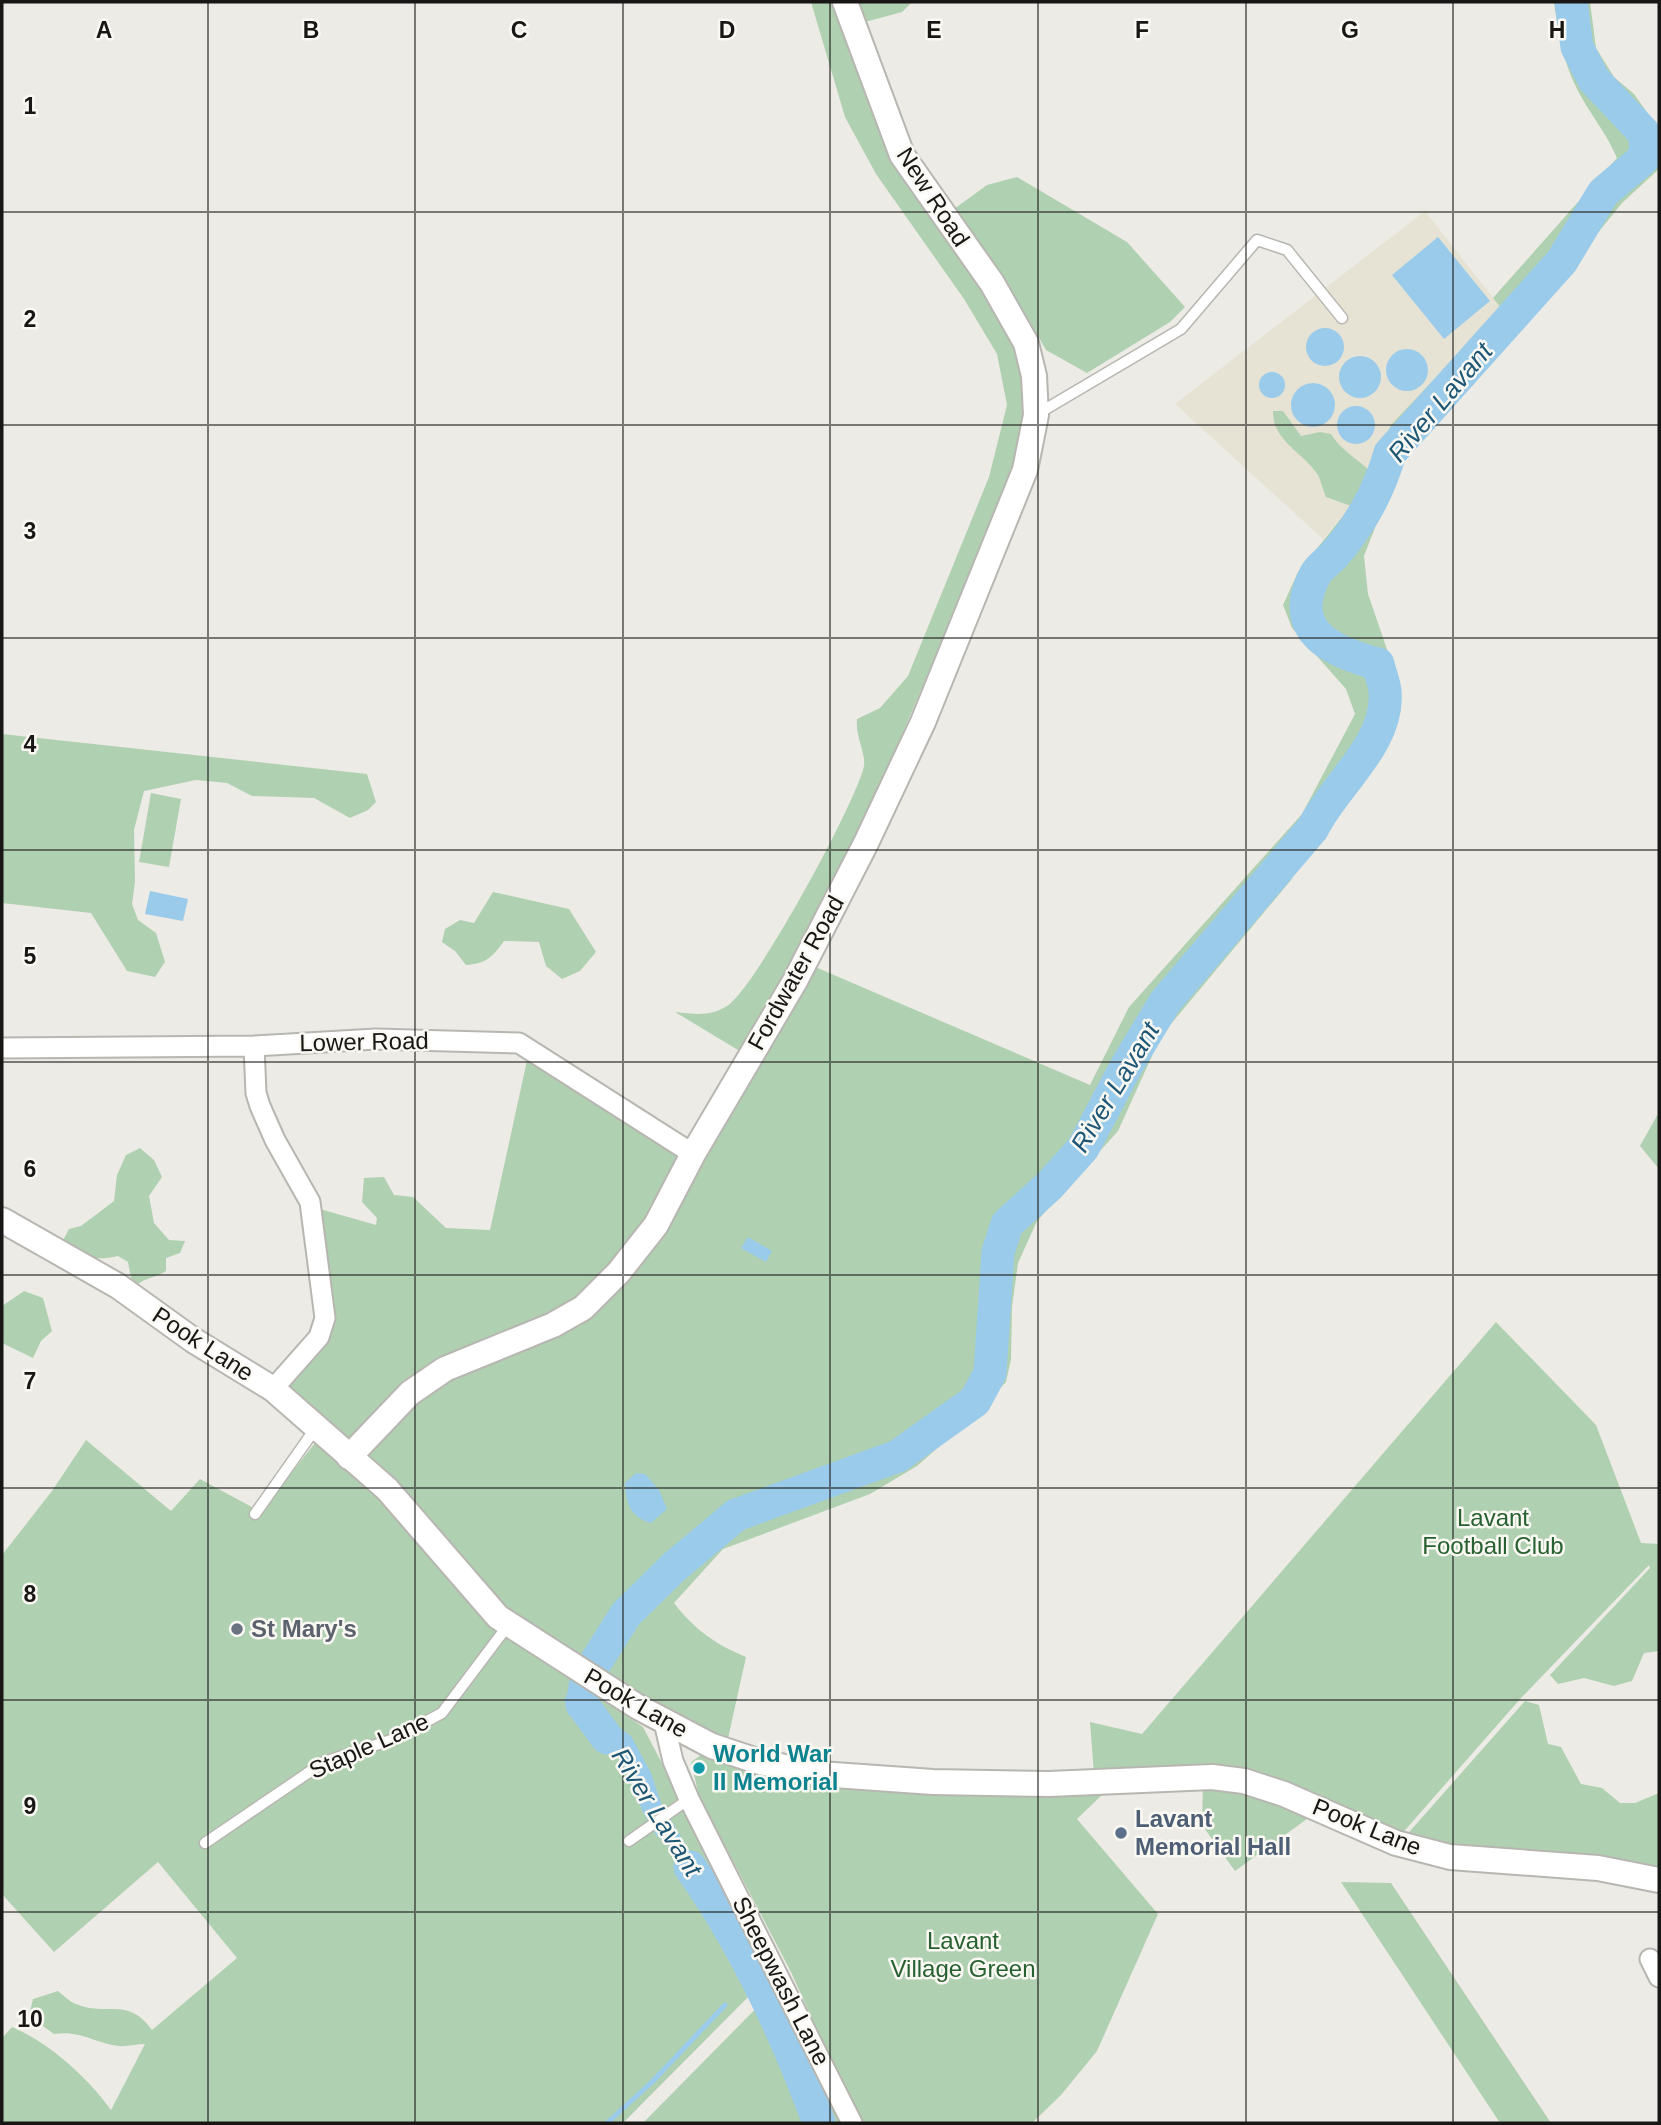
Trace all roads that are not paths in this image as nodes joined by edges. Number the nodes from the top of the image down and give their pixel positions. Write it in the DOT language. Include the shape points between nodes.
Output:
graph roads {
  1 [pos="845,2"];
  2 [pos="1342,318"];
  3 [pos="1027,343"];
  4 [pos="1036,415"];
  5 [pos="254,1046"];
  6 [pos="2,1048"];
  7 [pos="692,1154"];
  8 [pos="2,1220"];
  9 [pos="273,1389"];
  10 [pos="315,1429"];
  11 [pos="349,1457"];
  12 [pos="255,1514"];
  13 [pos="509,1624"];
  14 [pos="664,1722"];
  15 [pos="682,1805"];
  16 [pos="629,1841"];
  17 [pos="205,1843"];
  18 [pos="1659,1880"];
  19 [pos="1650,1959"];
  20 [pos="1659,1978"];
  21 [pos="852,2123"];
  1 -- 3 [label="street, New Road" via="902,155 992,283"];
  2 -- 4 [label="lane" via="1287,250 1256,240 1181,329"];
  3 -- 4 [label="street, Fordwater Road"];
  4 -- 7 [label="street, Fordwater Road" via="1024,470 923,722 795,981"];
  5 -- 6 [label="street, Lower Road"];
  5 -- 7 [label="street, Lower Road" via="376,1038 519,1043"];
  5 -- 9 [label="street" via="260,1106 310,1202 325,1318 319,1337"];
  7 -- 11 [label="street, Fordwater Road" via="656,1224 619,1272 583,1308 445,1369 410,1393"];
  8 -- 9 [label="street, Pook Lane" via="118,1286"];
  9 -- 10 [label="street, Pook Lane"];
  10 -- 11 [label="street, Pook Lane"];
  10 -- 12 [label="lane"];
  11 -- 13 [label="street, Pook Lane" via="387,1489"];
  13 -- 14 [label="street, Pook Lane"];
  13 -- 17 [label="lane, Staple Lane" via="442,1713 394,1740 324,1762"];
  14 -- 15 [label="street, Sheepwash Lane"];
  14 -- 18 [label="street, Pook Lane" via="760,1762 820,1774 1036,1784 1212,1777 1244,1781 1396,1843 1450,1857 1598,1868"];
  15 -- 16 [label="lane"];
  15 -- 21 [label="street, Sheepwash Lane"];
  19 -- 20 [label="street"];
}
